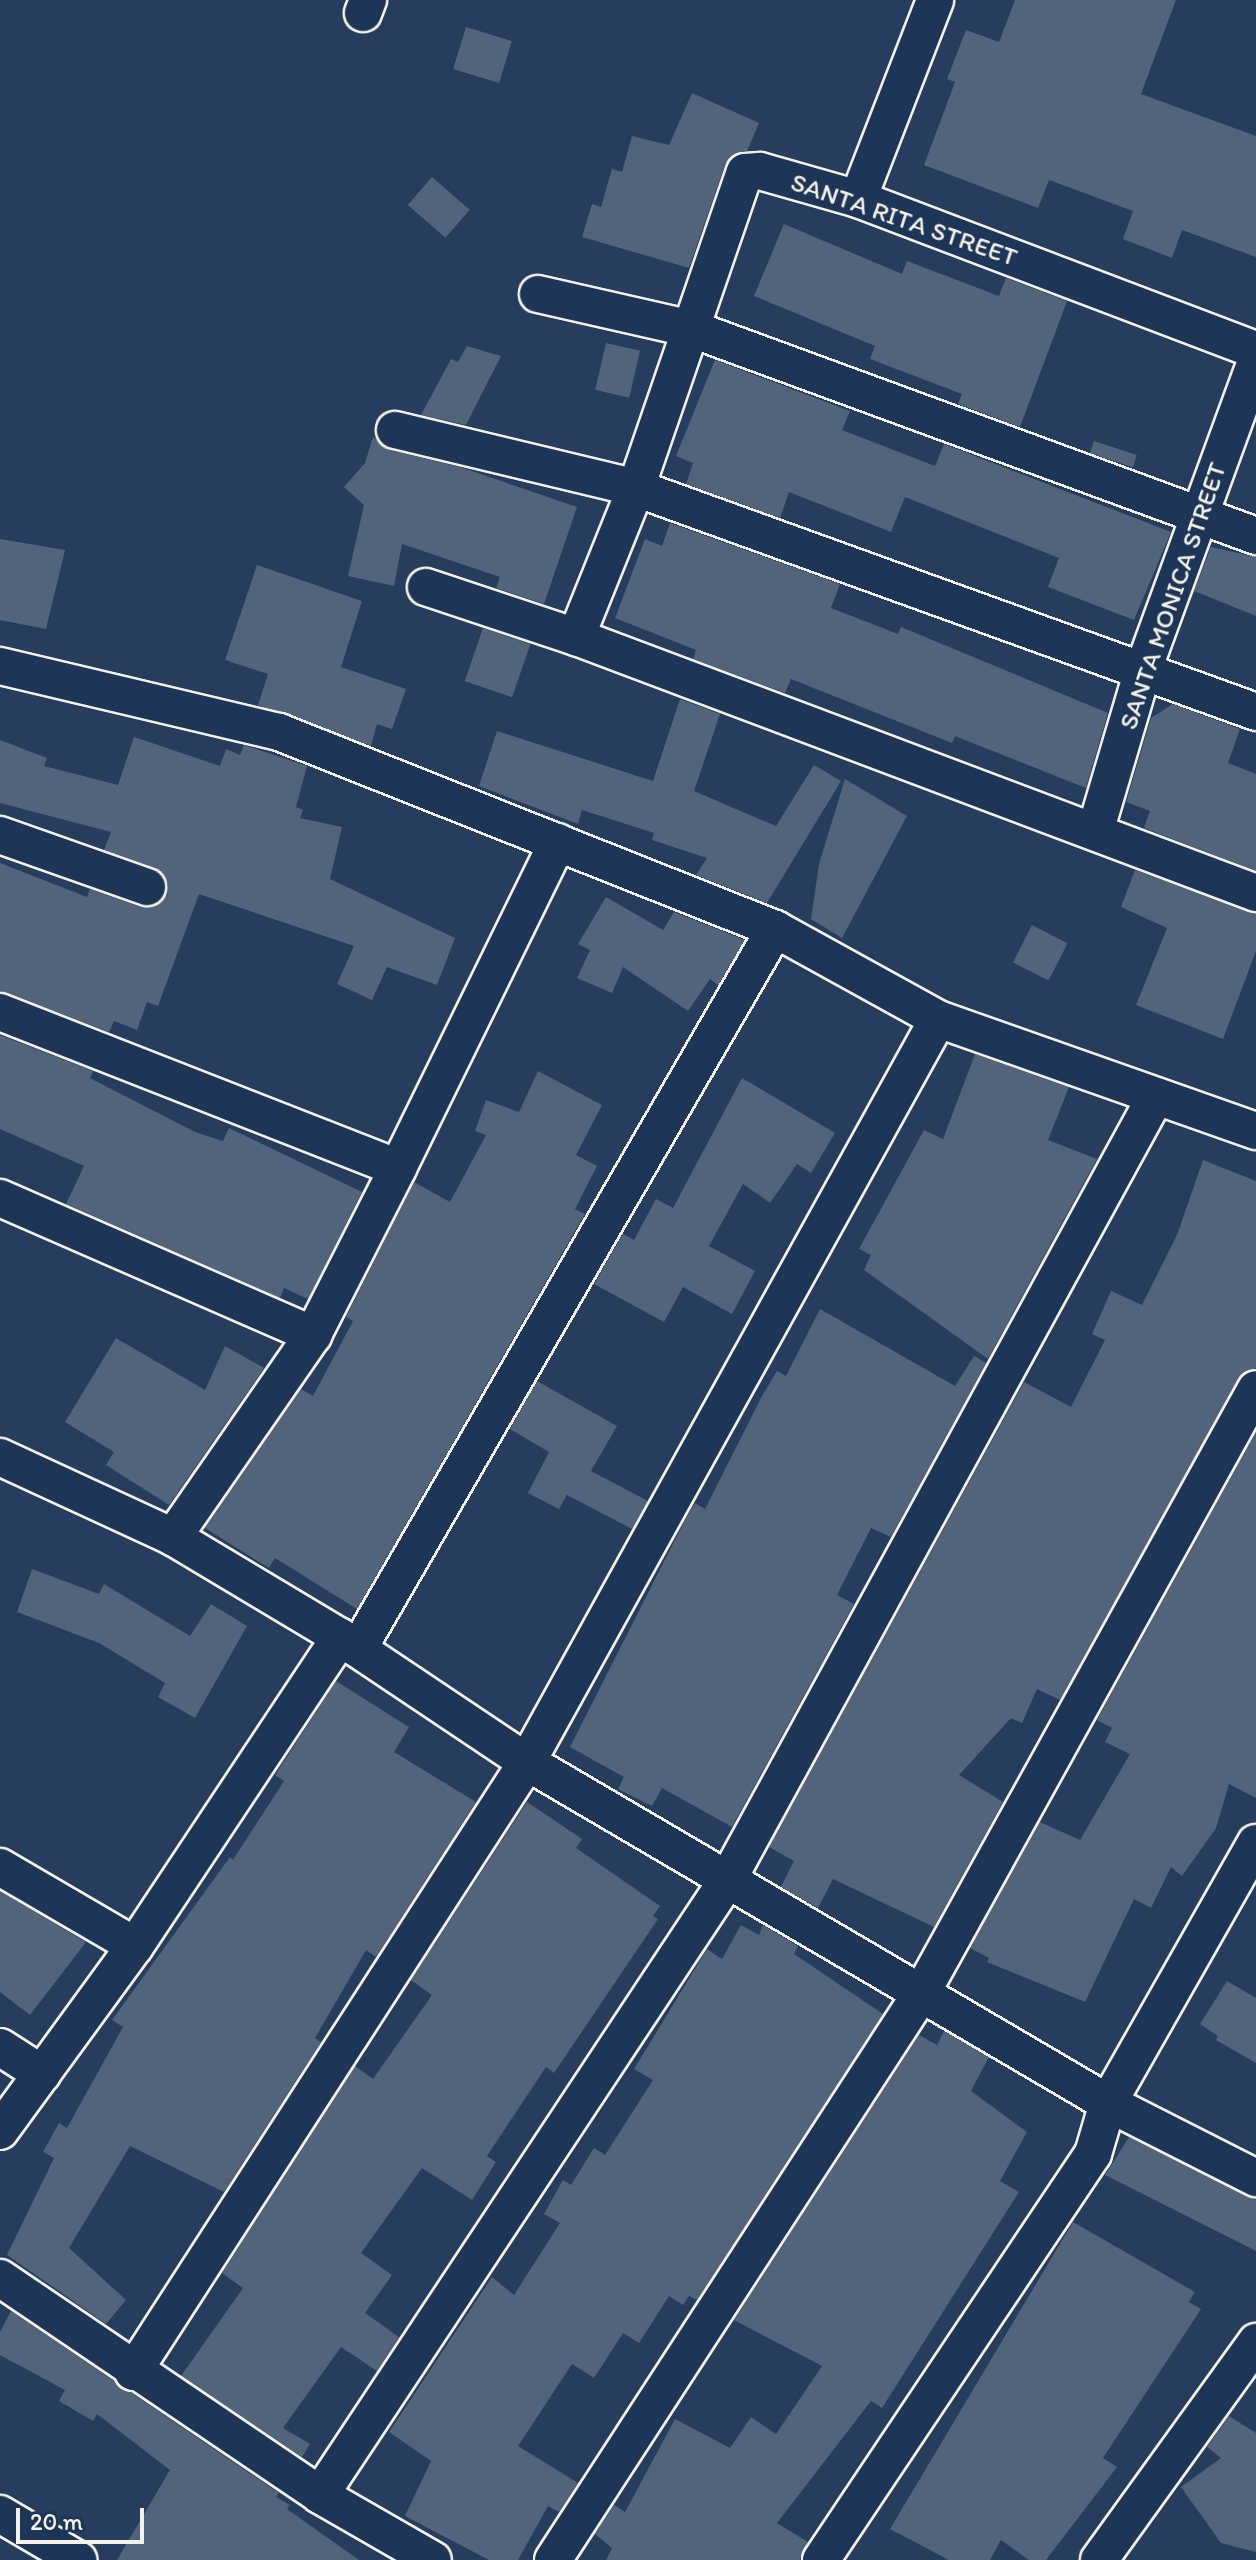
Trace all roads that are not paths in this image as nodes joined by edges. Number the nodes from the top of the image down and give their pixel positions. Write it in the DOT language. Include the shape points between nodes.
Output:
graph roads {
  1 [pos="935,0"];
  2 [pos="858,199"];
  3 [pos="538,294"];
  4 [pos="692,329"];
  5 [pos="1256,350"];
  6 [pos="1256,362"];
  7 [pos="395,430"];
  8 [pos="636,488"];
  9 [pos="1200,515"];
  10 [pos="1256,536"];
  11 [pos="426,587"];
  12 [pos="576,637"];
  13 [pos="0,666"];
  14 [pos="1143,670"];
  15 [pos="1256,712"];
  16 [pos="1095,832"];
  17 [pos="0,835"];
  18 [pos="558,842"];
  19 [pos="147,887"];
  20 [pos="1256,893"];
  21 [pos="775,929"];
  22 [pos="0,1012"];
  23 [pos="938,1019"];
  24 [pos="1156,1096"];
  25 [pos="1256,1131"];
  26 [pos="398,1168"];
  27 [pos="0,1198"];
  28 [pos="313,1335"];
  29 [pos="1256,1389"];
  30 [pos="0,1457"];
  31 [pos="173,1537"];
  32 [pos="349,1643"];
  33 [pos="527,1762"];
  34 [pos="1256,1843"];
  35 [pos="0,1867"];
  36 [pos="728,1879"];
  37 [pos="135,1946"];
  38 [pos="922,1992"];
  39 [pos="0,2047"];
  40 [pos="42,2074"];
  41 [pos="1108,2103"];
  42 [pos="0,2131"];
  43 [pos="1256,2178"];
  44 [pos="0,2278"];
  45 [pos="1256,2342"];
  46 [pos="133,2372"];
  47 [pos="320,2495"];
  48 [pos="0,2514"];
  49 [pos="78,2560"];
  50 [pos="433,2560"];
  51 [pos="553,2560"];
  52 [pos="821,2560"];
  53 [pos="1099,2560"];
  1 -- 2 [label="street"];
  2 -- 4 [label="street, SANTA RITA STREET" via="760,171 745,172"];
  2 -- 5 [label="street, SANTA RITA STREET"];
  3 -- 4 [label="street"];
  4 -- 8 [label="street, SANTA RITA STREET"];
  4 -- 9 [label="street"];
  6 -- 9 [label="street, SANTA MONICA STREET"];
  7 -- 8 [label="street"];
  8 -- 12 [label="street, SANTA RITA STREET"];
  8 -- 14 [label="street"];
  9 -- 10 [label="street"];
  9 -- 14 [label="street, SANTA MONICA STREET"];
  11 -- 12 [label="street"];
  12 -- 16 [label="street"];
  13 -- 18 [label="street" via="279,732"];
  14 -- 15 [label="street"];
  14 -- 16 [label="street, SANTA MONICA STREET"];
  16 -- 20 [label="street"];
  17 -- 19 [label="street"];
  18 -- 21 [label="street"];
  18 -- 26 [label="street"];
  21 -- 23 [label="street"];
  21 -- 32 [label="street"];
  22 -- 26 [label="street"];
  23 -- 24 [label="street"];
  23 -- 33 [label="street"];
  24 -- 25 [label="street"];
  24 -- 36 [label="street"];
  26 -- 28 [label="street"];
  27 -- 28 [label="street"];
  28 -- 31 [label="street"];
  29 -- 38 [label="street"];
  30 -- 31 [label="street"];
  31 -- 32 [label="street"];
  32 -- 33 [label="street"];
  32 -- 37 [label="street"];
  33 -- 36 [label="street"];
  33 -- 46 [label="street"];
  34 -- 41 [label="street"];
  35 -- 37 [label="street"];
  36 -- 38 [label="street"];
  36 -- 47 [label="street"];
  37 -- 40 [label="street"];
  38 -- 41 [label="street"];
  38 -- 51 [label="street"];
  39 -- 40 [label="street"];
  40 -- 42 [label="street"];
  41 -- 43 [label="street"];
  41 -- 52 [label="street" via="1093,2154"];
  44 -- 46 [label="street"];
  45 -- 53 [label="street"];
  46 -- 47 [label="street"];
  47 -- 50 [label="street"];
  48 -- 49 [label="street"];
}
